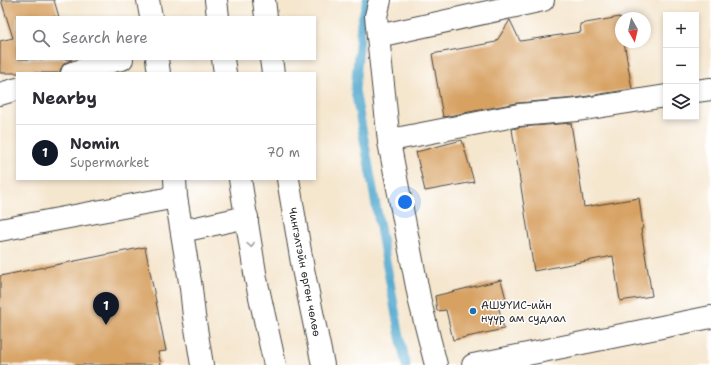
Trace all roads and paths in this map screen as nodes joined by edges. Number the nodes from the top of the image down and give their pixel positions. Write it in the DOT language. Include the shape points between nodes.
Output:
graph roads {
  1 [pos="148,0"];
  2 [pos="216,0"];
  3 [pos="264,0"];
  4 [pos="380,0"];
  5 [pos="543,0"];
  6 [pos="151,16"];
  7 [pos="218,16"];
  8 [pos="266,16"];
  9 [pos="378,36"];
  10 [pos="117,60"];
  11 [pos="157,60"];
  12 [pos="223,60"];
  13 [pos="271,60"];
  14 [pos="75,72"];
  15 [pos="159,72"];
  16 [pos="225,72"];
  17 [pos="273,72"];
  18 [pos="16,89"];
  19 [pos="711,89"];
  20 [pos="699,91"];
  21 [pos="0,94"];
  22 [pos="663,96"];
  23 [pos="389,142"];
  24 [pos="240,180"];
  25 [pos="288,180"];
  26 [pos="176,188"];
  27 [pos="246,217"];
  28 [pos="0,230"];
  29 [pos="182,231"];
  30 [pos="711,316"];
  31 [pos="202,365"];
  32 [pos="275,365"];
  33 [pos="323,365"];
  34 [pos="436,365"];
  35 [pos="474,365"];
  1 -- 6 [label="street"];
  2 -- 7 [label="street"];
  3 -- 8 [label="street"];
  4 -- 9 [label="street" via="376,16"];
  5 -- 9 [label="street"];
  9 -- 23 [label="street"];
  10 -- 14 [label="street"];
  11 -- 15 [label="street"];
  12 -- 16 [label="street"];
  13 -- 17 [label="street"];
  18 -- 21 [label="street"];
  19 -- 20 [label="street"];
  22 -- 23 [label="street" via="578,110 519,115"];
  23 -- 34 [label="street" via="420,302"];
  24 -- 27 [label="street"];
  25 -- 33 [label="street, Чингэлтэйн өргөн чөлөө"];
  26 -- 28 [label="street"];
  26 -- 29 [label="street"];
  27 -- 29 [label="street"];
  27 -- 32 [label="street, one-way" via="256,279"];
  29 -- 31 [label="street"];
  30 -- 35 [label="street"];
}
